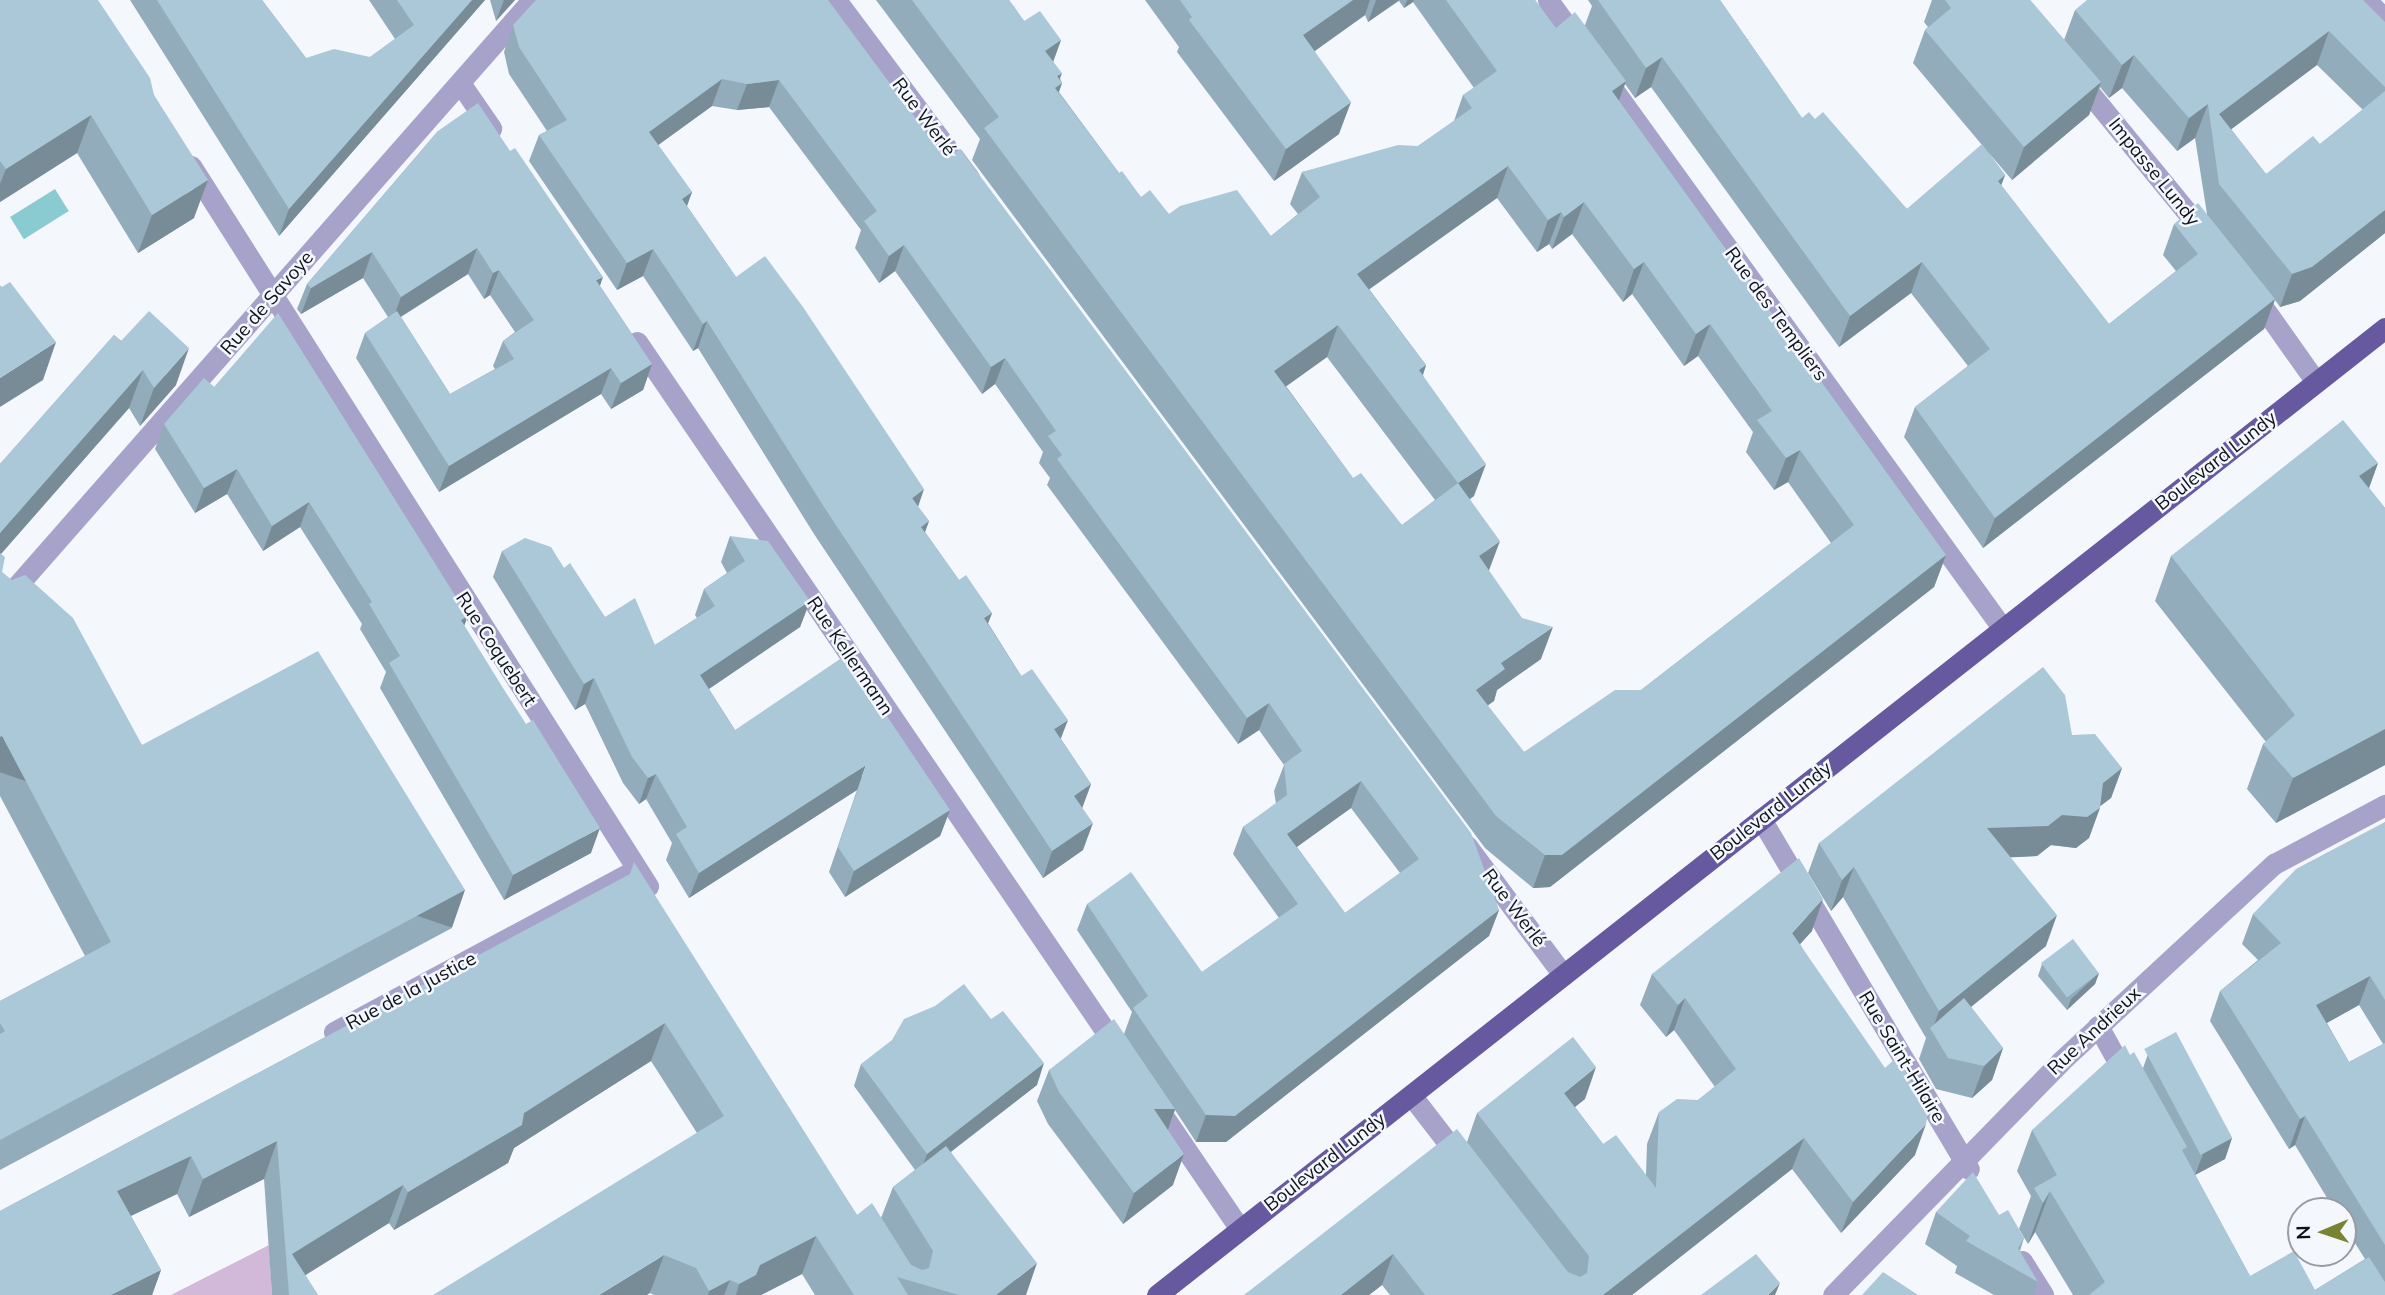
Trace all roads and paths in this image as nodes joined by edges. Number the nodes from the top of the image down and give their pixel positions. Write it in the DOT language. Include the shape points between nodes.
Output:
graph roads {
  1 [pos="531,0"];
  2 [pos="836,0"];
  3 [pos="1548,0"];
  4 [pos="2366,0"];
  5 [pos="2385,19"];
  6 [pos="2068,66"];
  7 [pos="460,83"];
  8 [pos="177,143"];
  9 [pos="507,151"];
  10 [pos="978,190"];
  11 [pos="2219,252"];
  12 [pos="2237,273"];
  13 [pos="272,297"];
  14 [pos="625,324"];
  15 [pos="2385,328"];
  16 [pos="2316,382"];
  17 [pos="0,605"];
  18 [pos="2003,629"];
  19 [pos="2385,805"];
  20 [pos="1761,819"];
  21 [pos="1452,826"];
  22 [pos="636,869"];
  23 [pos="658,902"];
  24 [pos="1563,975"];
  25 [pos="2098,1026"];
  26 [pos="317,1041"];
  27 [pos="1130,1067"];
  28 [pos="1145,1090"];
  29 [pos="2134,1092"];
  30 [pos="1410,1095"];
  31 [pos="1962,1159"];
  32 [pos="1474,1177"];
  33 [pos="1977,1184"];
  34 [pos="1240,1229"];
  35 [pos="2010,1240"];
  36 [pos="1157,1295"];
  37 [pos="1833,1295"];
  38 [pos="2042,1295"];
  1 -- 7 [label="street, Rue de Savoye"];
  2 -- 10 [label="street, Rue Werlé"];
  3 -- 18 [label="street, Rue des Templiers"];
  4 -- 5 [label="street"];
  6 -- 11 [label="street, Impasse Lundy"];
  7 -- 9 [label="street"];
  7 -- 13 [label="street, Rue de Savoye"];
  8 -- 13 [label="street, Rue Coquebert"];
  12 -- 16 [label="street"];
  13 -- 17 [label="street, Rue de Savoye"];
  13 -- 22 [label="street, Rue Coquebert"];
  14 -- 27 [label="street, Rue Kellermann"];
  15 -- 16 [label="main road, Boulevard Lundy"];
  16 -- 18 [label="main road, Boulevard Lundy"];
  18 -- 20 [label="main road, Boulevard Lundy"];
  19 -- 25 [label="street, Rue Andrieux" via="2274,863"];
  20 -- 24 [label="main road, Boulevard Lundy"];
  20 -- 31 [label="street, Rue Saint-Hilaire"];
  21 -- 24 [label="street, Rue Werlé"];
  22 -- 23 [label="street, Rue Coquebert"];
  22 -- 26 [label="street, Rue de la Justice"];
  24 -- 30 [label="main road, Boulevard Lundy"];
  25 -- 29 [label="street"];
  25 -- 31 [label="street, Rue Andrieux"];
  28 -- 34 [label="street"];
  30 -- 32 [label="street"];
  30 -- 34 [label="main road, Boulevard Lundy"];
  31 -- 33 [label="street, Rue Saint-Hilaire"];
  31 -- 37 [label="street, Rue Andrieux"];
  34 -- 36 [label="main road, Boulevard Lundy"];
  35 -- 38 [label="street"];
}
